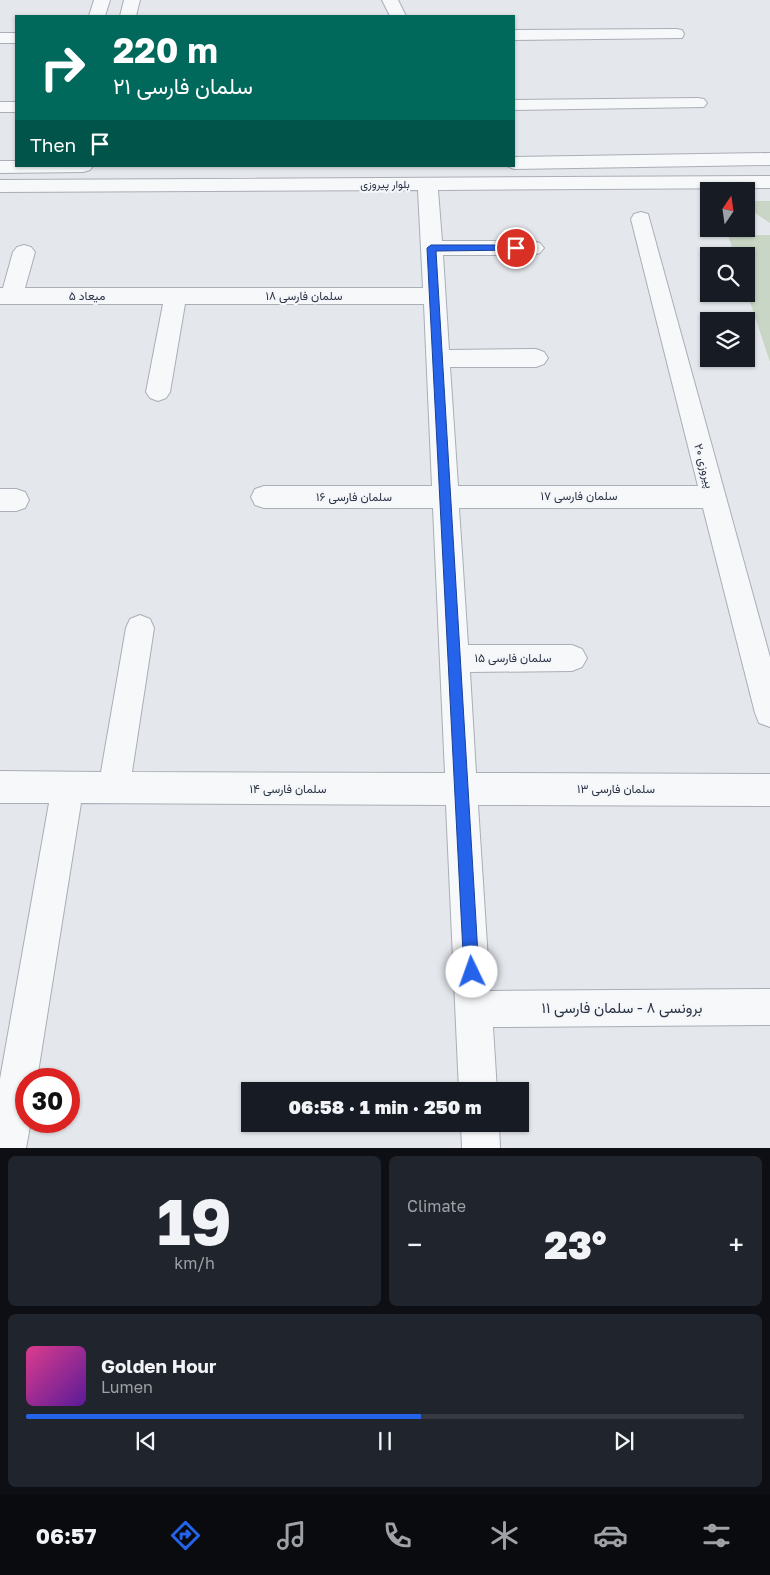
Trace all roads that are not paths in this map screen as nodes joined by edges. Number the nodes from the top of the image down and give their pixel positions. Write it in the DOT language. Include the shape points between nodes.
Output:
graph roads {
  1 [pos="102,0"];
  2 [pos="132,0"];
  3 [pos="390,0"];
  4 [pos="97,15"];
  5 [pos="128,15"];
  6 [pos="398,15"];
  7 [pos="676,34"];
  8 [pos="515,35"];
  9 [pos="0,38"];
  10 [pos="15,38"];
  11 [pos="698,103"];
  12 [pos="515,105"];
  13 [pos="0,107"];
  14 [pos="15,107"];
  15 [pos="770,159"];
  16 [pos="515,163"];
  17 [pos="0,167"];
  18 [pos="15,167"];
  19 [pos="770,182"];
  20 [pos="428,184"];
  21 [pos="0,186"];
  22 [pos="641,219"];
  23 [pos="431,248"];
  24 [pos="533,248"];
  25 [pos="24,252"];
  26 [pos="6,296"];
  27 [pos="175,296"];
  28 [pos="434,296"];
  29 [pos="536,358"];
  30 [pos="438,359"];
  31 [pos="158,392"];
  32 [pos="445,496"];
  33 [pos="264,497"];
  34 [pos="712,497"];
  35 [pos="140,628"];
  36 [pos="572,658"];
  37 [pos="454,659"];
  38 [pos="770,713"];
  39 [pos="0,787"];
  40 [pos="68,788"];
  41 [pos="114,788"];
  42 [pos="462,789"];
  43 [pos="770,790"];
  44 [pos="770,1007"];
  45 [pos="474,1009"];
  46 [pos="478,1082"];
  47 [pos="480,1132"];
  48 [pos="7,1148"];
  49 [pos="481,1148"];
  1 -- 4 [label="street"];
  2 -- 5 [label="street"];
  3 -- 6 [label="street"];
  7 -- 8 [label="street"];
  9 -- 10 [label="street"];
  11 -- 12 [label="street"];
  13 -- 14 [label="street"];
  15 -- 16 [label="street"];
  17 -- 18 [label="street"];
  19 -- 20 [label="street, بلوار پیروزی"];
  20 -- 21 [label="street, بلوار پیروزی"];
  20 -- 23 [label="street"];
  22 -- 34 [label="street, پیروزی ۲۰"];
  23 -- 24 [label="street"];
  23 -- 28 [label="street"];
  25 -- 26 [label="street"];
  26 -- 27 [label="street, میعاد ۵"];
  27 -- 28 [label="street, سلمان فارسی ۱۸"];
  27 -- 31 [label="street"];
  28 -- 30 [label="street"];
  29 -- 30 [label="street"];
  30 -- 32 [label="street"];
  32 -- 33 [label="street, سلمان فارسی ۱۶"];
  32 -- 34 [label="street, سلمان فارسی ۱۷"];
  32 -- 37 [label="street"];
  34 -- 38 [label="street, پیروزی ۲۰"];
  35 -- 41 [label="street"];
  36 -- 37 [label="street, سلمان فارسی ۱۵"];
  37 -- 42 [label="street"];
  39 -- 40 [label="street, سلمان فارسی ۱۴"];
  40 -- 41 [label="street, سلمان فارسی ۱۴"];
  40 -- 48 [label="street"];
  41 -- 42 [label="street, سلمان فارسی ۱۴"];
  42 -- 43 [label="street, سلمان فارسی ۱۳"];
  42 -- 45 [label="street"];
  44 -- 45 [label="street, برونسی ۸ - سلمان فارسی ۱۱"];
  45 -- 46 [label="street"];
  47 -- 49 [label="street"];
}
